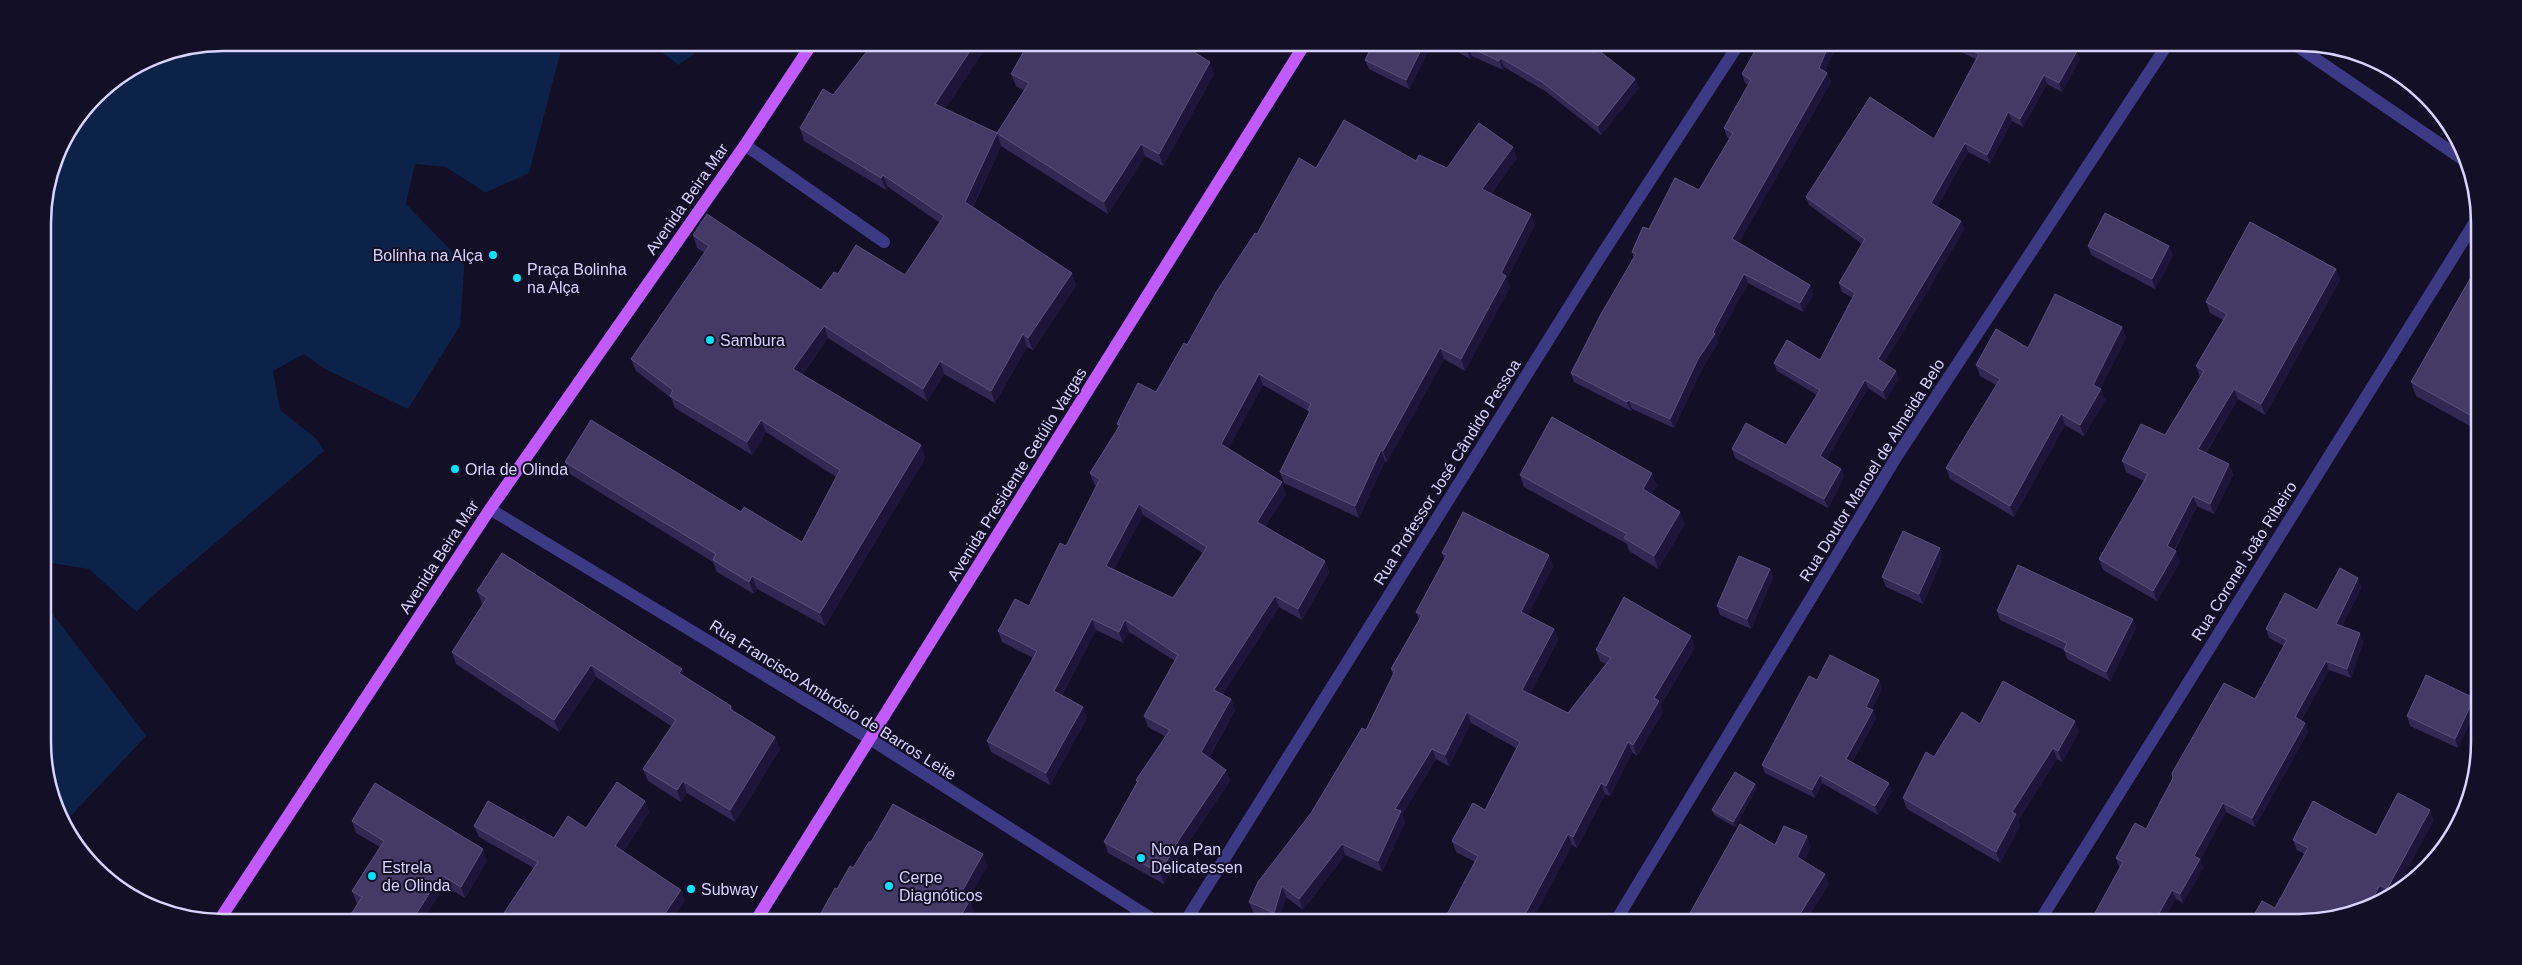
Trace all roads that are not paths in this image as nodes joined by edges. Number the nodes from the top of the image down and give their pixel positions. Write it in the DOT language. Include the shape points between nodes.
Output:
graph roads {
  1 [pos="807,51"];
  2 [pos="1300,51"];
  3 [pos="1734,51"];
  4 [pos="2163,51"];
  5 [pos="2305,52"];
  6 [pos="745,145"];
  7 [pos="2457,155"];
  8 [pos="2471,228"];
  9 [pos="884,242"];
  10 [pos="490,509"];
  11 [pos="870,739"];
  12 [pos="1621,913"];
  13 [pos="2044,913"];
  14 [pos="223,914"];
  15 [pos="760,914"];
  16 [pos="1144,914"];
  17 [pos="1190,914"];
  1 -- 6 [label="main road, Avenida Beira Mar"];
  2 -- 11 [label="main road, Avenida Presidente Getúlio Vargas"];
  3 -- 17 [label="street, Rua Professor José Cândido Pessoa" via="1592,270"];
  4 -- 12 [label="street, Rua Doutor Manoel de Almeida Belo" via="1897,456"];
  5 -- 7 [label="street"];
  6 -- 9 [label="street"];
  6 -- 10 [label="main road, Avenida Beira Mar"];
  8 -- 13 [label="street, Rua Coronel João Ribeiro"];
  10 -- 11 [label="street, Rua Francisco Ambrósio de Barros Leite"];
  10 -- 14 [label="main road, Avenida Beira Mar"];
  11 -- 15 [label="main road, Avenida Presidente Getúlio Vargas"];
  11 -- 16 [label="street, Rua Francisco Ambrósio de Barros Leite"];
}
